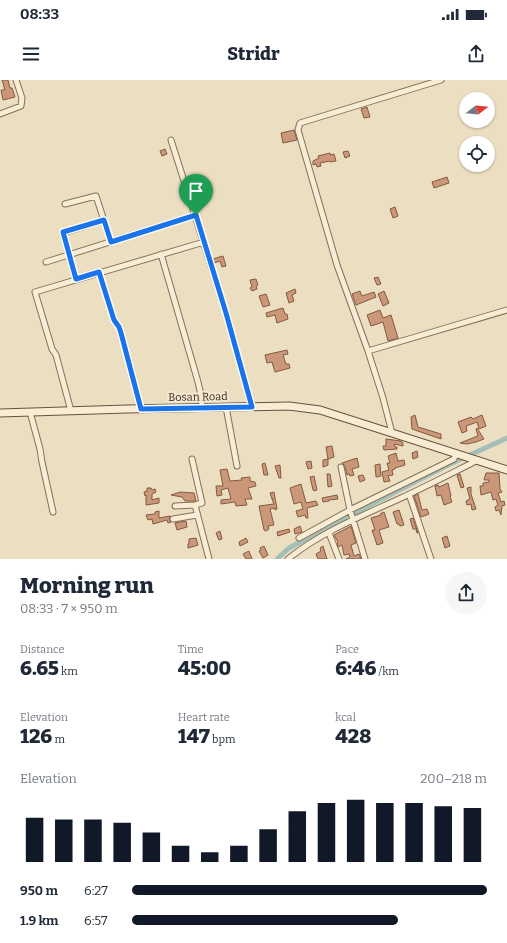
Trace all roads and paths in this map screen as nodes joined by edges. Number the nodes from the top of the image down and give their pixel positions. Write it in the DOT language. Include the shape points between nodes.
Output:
graph roads {
  1 [pos="16,80"];
  2 [pos="441,80"];
  3 [pos="0,114"];
  4 [pos="172,140"];
  5 [pos="66,204"];
  6 [pos="196,215"];
  7 [pos="104,220"];
  8 [pos="111,242"];
  9 [pos="204,242"];
  10 [pos="160,254"];
  11 [pos="69,255"];
  12 [pos="46,262"];
  13 [pos="99,272"];
  14 [pos="76,279"];
  15 [pos="507,310"];
  16 [pos="368,351"];
  17 [pos="226,407"];
  18 [pos="252,407"];
  19 [pos="202,408"];
  20 [pos="141,409"];
  21 [pos="71,411"];
  22 [pos="30,412"];
  23 [pos="0,413"];
  24 [pos="392,433"];
  25 [pos="458,453"];
  26 [pos="192,459"];
  27 [pos="476,459"];
  28 [pos="237,466"];
  29 [pos="341,467"];
  30 [pos="507,470"];
  31 [pos="409,494"];
  32 [pos="195,505"];
  33 [pos="175,506"];
  34 [pos="53,512"];
  35 [pos="197,515"];
  36 [pos="352,515"];
  37 [pos="173,519"];
  38 [pos="329,532"];
  39 [pos="298,538"];
  40 [pos="209,559"];
  41 [pos="288,559"];
  42 [pos="339,559"];
  43 [pos="365,559"];
  44 [pos="430,559"];
  1 -- 3 [label="street" via="22,98 21,106"];
  2 -- 16 [label="street" via="300,123 298,130 337,265"];
  4 -- 6 [label="street"];
  5 -- 7 [label="street" via="95,195"];
  6 -- 8 [label="street"];
  6 -- 9 [label="street"];
  7 -- 8 [label="street"];
  7 -- 11 [label="street" via="63,232"];
  8 -- 11 [label="street"];
  9 -- 10 [label="street"];
  9 -- 18 [label="street"];
  10 -- 13 [label="street"];
  10 -- 19 [label="street" via="198,382"];
  11 -- 12 [label="street"];
  11 -- 14 [label="street"];
  13 -- 14 [label="street"];
  13 -- 20 [label="street" via="114,320 121,333"];
  14 -- 21 [label="street" via="35,292"];
  15 -- 16 [label="street"];
  16 -- 24 [label="street"];
  17 -- 18 [label="main road, Bosan Road"];
  17 -- 19 [label="main road, Bosan Road"];
  17 -- 28 [label="street"];
  18 -- 24 [label="main road, Bosan Road" via="288,406 320,410"];
  19 -- 20 [label="main road, Bosan Road"];
  20 -- 21 [label="main road, Bosan Road"];
  21 -- 22 [label="main road, Bosan Road"];
  22 -- 23 [label="main road, Bosan Road"];
  22 -- 34 [label="street"];
  24 -- 25 [label="main road, Bosan Road"];
  25 -- 27 [label="main road, Bosan Road"];
  25 -- 36 [label="street" via="454,459"];
  26 -- 32 [label="street" via="202,502"];
  27 -- 30 [label="main road, Bosan Road"];
  27 -- 31 [label="street"];
  29 -- 36 [label="street"];
  31 -- 36 [label="street"];
  31 -- 44 [label="street"];
  32 -- 33 [label="street"];
  32 -- 35 [label="street"];
  35 -- 37 [label="street"];
  35 -- 40 [label="street"];
  36 -- 38 [label="street"];
  36 -- 39 [label="street"];
  36 -- 43 [label="street"];
  38 -- 41 [label="street"];
  38 -- 42 [label="street"];
}
